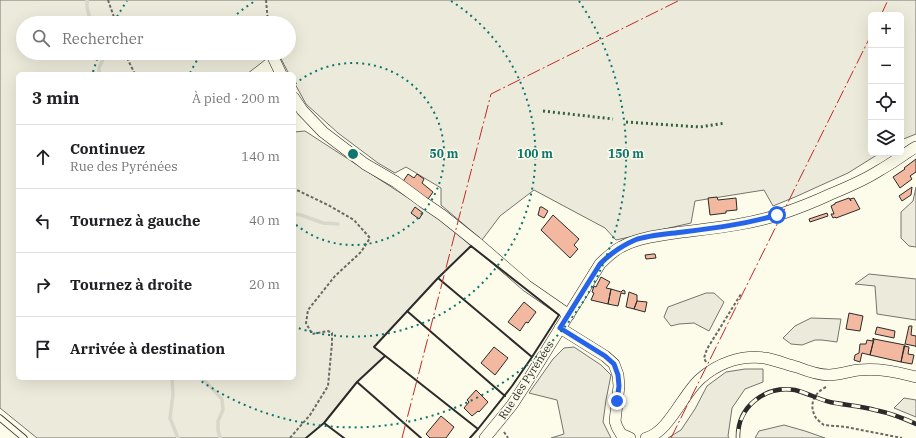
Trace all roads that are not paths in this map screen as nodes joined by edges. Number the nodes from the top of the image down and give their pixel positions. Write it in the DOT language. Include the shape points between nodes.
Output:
graph roads {
  1 [pos="274,60"];
  2 [pos="280,72"];
  3 [pos="296,101"];
  4 [pos="916,147"];
  5 [pos="569,315"];
  6 [pos="560,328"];
  7 [pos="916,377"];
  8 [pos="0,418"];
  9 [pos="24,438"];
  10 [pos="485,438"];
  11 [pos="630,438"];
  12 [pos="646,438"];
  1 -- 2 [label="street"];
  3 -- 5 [label="street" via="323,132 365,164 396,182 442,215 527,286"];
  4 -- 5 [label="street, Rue des Pyrénées" via="865,178 795,209 739,225 636,240 620,247 600,264"];
  5 -- 6 [label="street, Rue des Pyrénées"];
  6 -- 10 [label="street, Rue des Pyrénées" via="525,385"];
  6 -- 11 [label="street" via="614,364 619,386 615,420 621,434"];
  7 -- 12 [label="street" via="883,370 816,374 764,358 736,359 711,370 699,380 663,428"];
  8 -- 9 [label="lane"];
}
